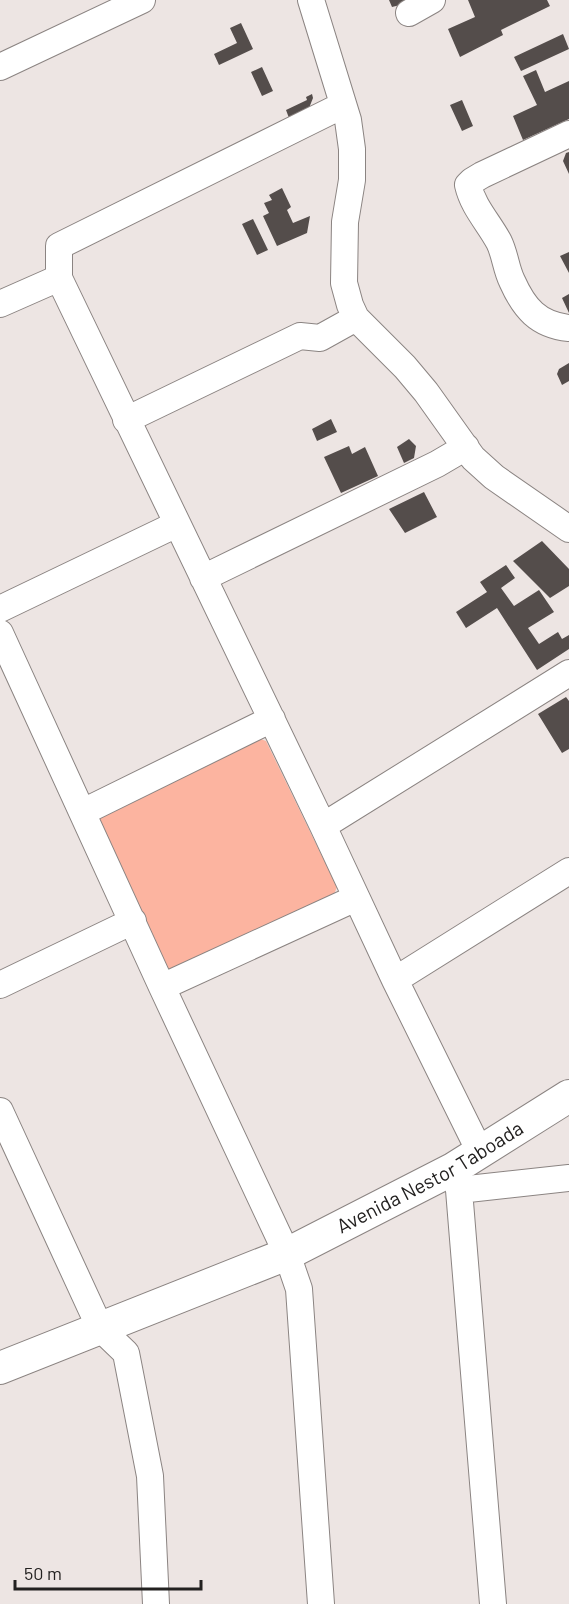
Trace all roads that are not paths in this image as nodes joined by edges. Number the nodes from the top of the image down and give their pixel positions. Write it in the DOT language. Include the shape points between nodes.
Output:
graph roads {
  1 [pos="142,0"];
  2 [pos="311,0"];
  3 [pos="432,0"];
  4 [pos="409,13"];
  5 [pos="0,67"];
  6 [pos="343,105"];
  7 [pos="569,134"];
  8 [pos="58,278"];
  9 [pos="0,304"];
  10 [pos="356,318"];
  11 [pos="569,328"];
  12 [pos="126,420"];
  13 [pos="465,447"];
  14 [pos="177,524"];
  15 [pos="569,530"];
  16 [pos="203,578"];
  17 [pos="0,609"];
  18 [pos="0,633"];
  19 [pos="569,673"];
  20 [pos="272,719"];
  21 [pos="83,812"];
  22 [pos="323,826"];
  23 [pos="569,871"];
  24 [pos="356,898"];
  25 [pos="133,921"];
  26 [pos="394,980"];
  27 [pos="0,985"];
  28 [pos="162,987"];
  29 [pos="569,1096"];
  30 [pos="0,1111"];
  31 [pos="480,1152"];
  32 [pos="569,1178"];
  33 [pos="456,1179"];
  34 [pos="287,1254"];
  35 [pos="100,1328"];
  36 [pos="0,1368"];
  37 [pos="156,1604"];
  38 [pos="321,1604"];
  39 [pos="493,1604"];
  1 -- 5 [label="street"];
  2 -- 6 [label="street"];
  3 -- 4 [label="street"];
  6 -- 8 [label="street" via="59,246"];
  6 -- 10 [label="street" via="352,159 344,283"];
  7 -- 11 [label="street" via="482,175 468,186 493,230 525,306 542,321"];
  8 -- 9 [label="street"];
  8 -- 12 [label="street"];
  10 -- 12 [label="street" via="320,338 300,336"];
  10 -- 13 [label="street" via="405,367"];
  12 -- 14 [label="street"];
  13 -- 15 [label="street" via="494,477"];
  13 -- 16 [label="street"];
  14 -- 16 [label="street"];
  14 -- 17 [label="street"];
  16 -- 20 [label="street"];
  18 -- 21 [label="street"];
  19 -- 22 [label="street"];
  20 -- 21 [label="street"];
  20 -- 22 [label="street"];
  21 -- 25 [label="street"];
  22 -- 24 [label="street"];
  23 -- 26 [label="street"];
  24 -- 26 [label="street"];
  24 -- 28 [label="street"];
  25 -- 27 [label="street"];
  25 -- 28 [label="street"];
  26 -- 31 [label="street"];
  28 -- 34 [label="street"];
  29 -- 31 [label="street, Avenida Nestor Taboada"];
  30 -- 35 [label="street"];
  31 -- 33 [label="street, Avenida Nestor Taboada"];
  32 -- 33 [label="street"];
  33 -- 34 [label="street, Avenida Nestor Taboada"];
  33 -- 39 [label="street"];
  34 -- 35 [label="street, Avenida Nestor Taboada"];
  34 -- 38 [label="street" via="299,1289"];
  35 -- 36 [label="street, Avenida Nestor Taboada"];
  35 -- 37 [label="street" via="126,1353 150,1476"];
}
